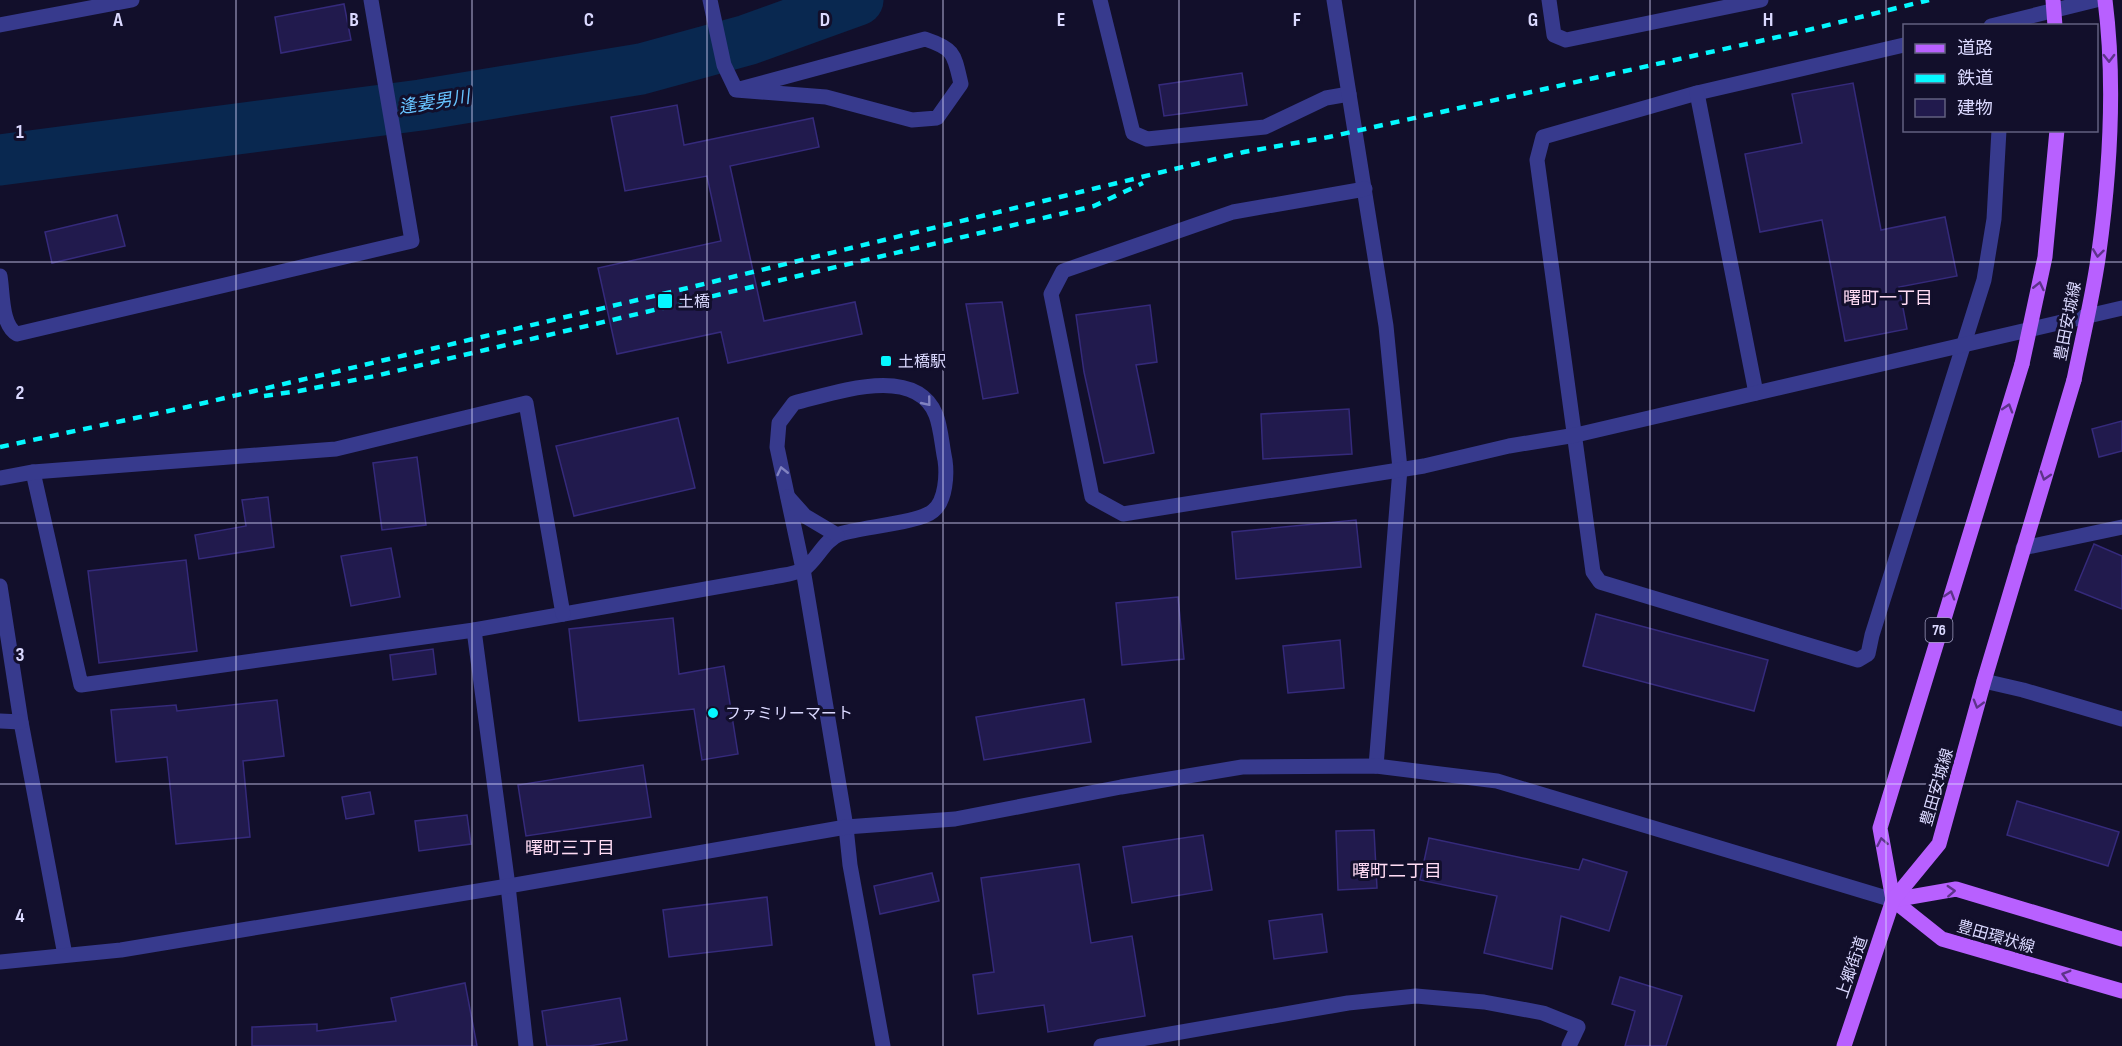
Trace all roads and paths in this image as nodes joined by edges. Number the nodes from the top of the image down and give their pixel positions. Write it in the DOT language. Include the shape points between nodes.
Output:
graph roads {
  1 [pos="132,0"];
  2 [pos="371,0"];
  3 [pos="711,0"];
  4 [pos="1100,0"];
  5 [pos="1334,0"];
  6 [pos="1549,0"];
  7 [pos="1761,0"];
  8 [pos="2053,0"];
  9 [pos="2096,0"];
  10 [pos="2105,0"];
  11 [pos="2001,24"];
  12 [pos="2055,24"];
  13 [pos="0,25"];
  14 [pos="1903,45"];
  15 [pos="736,90"];
  16 [pos="1349,93"];
  17 [pos="1697,93"];
  18 [pos="1999,132"];
  19 [pos="2057,132"];
  20 [pos="1365,189"];
  21 [pos="0,276"];
  22 [pos="2122,308"];
  23 [pos="1965,344"];
  24 [pos="1756,393"];
  25 [pos="1576,435"];
  26 [pos="1400,469"];
  27 [pos="33,472"];
  28 [pos="0,478"];
  29 [pos="788,497"];
  30 [pos="2122,527"];
  31 [pos="837,535"];
  32 [pos="2023,548"];
  33 [pos="803,569"];
  34 [pos="0,586"];
  35 [pos="563,614"];
  36 [pos="474,630"];
  37 [pos="1984,681"];
  38 [pos="2122,719"];
  39 [pos="0,721"];
  40 [pos="21,722"];
  41 [pos="1376,766"];
  42 [pos="846,827"];
  43 [pos="508,886"];
  44 [pos="1893,900"];
  45 [pos="2122,939"];
  46 [pos="64,955"];
  47 [pos="0,962"];
  48 [pos="2122,991"];
  49 [pos="526,1046"];
  50 [pos="882,1046"];
  51 [pos="1101,1046"];
  52 [pos="1569,1046"];
  53 [pos="1844,1046"];
  1 -- 13 [label="street"];
  2 -- 21 [label="street" via="411,241 17,334 7,321"];
  3 -- 15 [label="street" via="724,65"];
  4 -- 16 [label="street" via="1133,133 1140,137 1265,127 1326,98"];
  5 -- 16 [label="street"];
  6 -- 7 [label="street" via="1554,35 1566,40"];
  8 -- 12 [label="main road, bridge"];
  9 -- 11 [label="street"];
  10 -- 32 [label="main road, 豊田安城線 / 76, one-way, bridge" via="2110,140 2098,260 2074,380"];
  14 -- 17 [label="street"];
  15 -- 15 [label="street" via="925,39 946,46 956,61 961,84 937,118 912,120 826,97"];
  16 -- 20 [label="street"];
  17 -- 24 [label="street"];
  17 -- 25 [label="street" via="1543,137 1538,160"];
  18 -- 23 [label="street" via="1994,219 1984,280"];
  44 -- 19 [label="main road, 豊田安城線 / 76, one-way, bridge" via="1880,828 2022,364 2045,257"];
  20 -- 26 [label="street" via="1386,326"];
  20 -- 26 [label="street" via="1233,212 1063,271 1051,294 1092,497 1111,509 1124,514"];
  22 -- 23 [label="street"];
  23 -- 24 [label="street"];
  23 -- 25 [label="street" via="1868,654 1858,660 1600,582 1593,572"];
  24 -- 25 [label="street"];
  25 -- 26 [label="street"];
  26 -- 41 [label="street"];
  27 -- 28 [label="street"];
  27 -- 35 [label="street" via="336,449 526,403"];
  27 -- 36 [label="street" via="81,685"];
  29 -- 31 [label="street" via="805,516"];
  29 -- 31 [label="street, one-way" via="777,447 779,423 794,403 874,384 919,393 936,415 946,468 945,492 934,511 917,518"];
  29 -- 33 [label="street"];
  30 -- 32 [label="street"];
  31 -- 33 [label="street"];
  32 -- 37 [label="main road, 豊田安城線 / 76"];
  33 -- 35 [label="street"];
  33 -- 42 [label="street"];
  34 -- 40 [label="street"];
  35 -- 36 [label="street"];
  36 -- 43 [label="street"];
  37 -- 38 [label="street"];
  37 -- 44 [label="main road, 豊田安城線 / 76, one-way" via="1939,844"];
  39 -- 40 [label="street"];
  40 -- 46 [label="street"];
  41 -- 42 [label="street" via="1242,767 955,819"];
  41 -- 44 [label="street" via="1497,781"];
  42 -- 43 [label="street"];
  42 -- 50 [label="street"];
  43 -- 46 [label="street" via="144,947"];
  43 -- 49 [label="street"];
  44 -- 45 [label="main road, 豊田環状線, one-way" via="1956,889"];
  48 -- 44 [label="main road, 豊田環状線, one-way" via="1942,939"];
  44 -- 53 [label="main road, 上郷街道 / 76"];
  46 -- 47 [label="street"];
  51 -- 52 [label="street" via="1348,1003 1416,996 1484,1002 1544,1013 1578,1027"];
}
